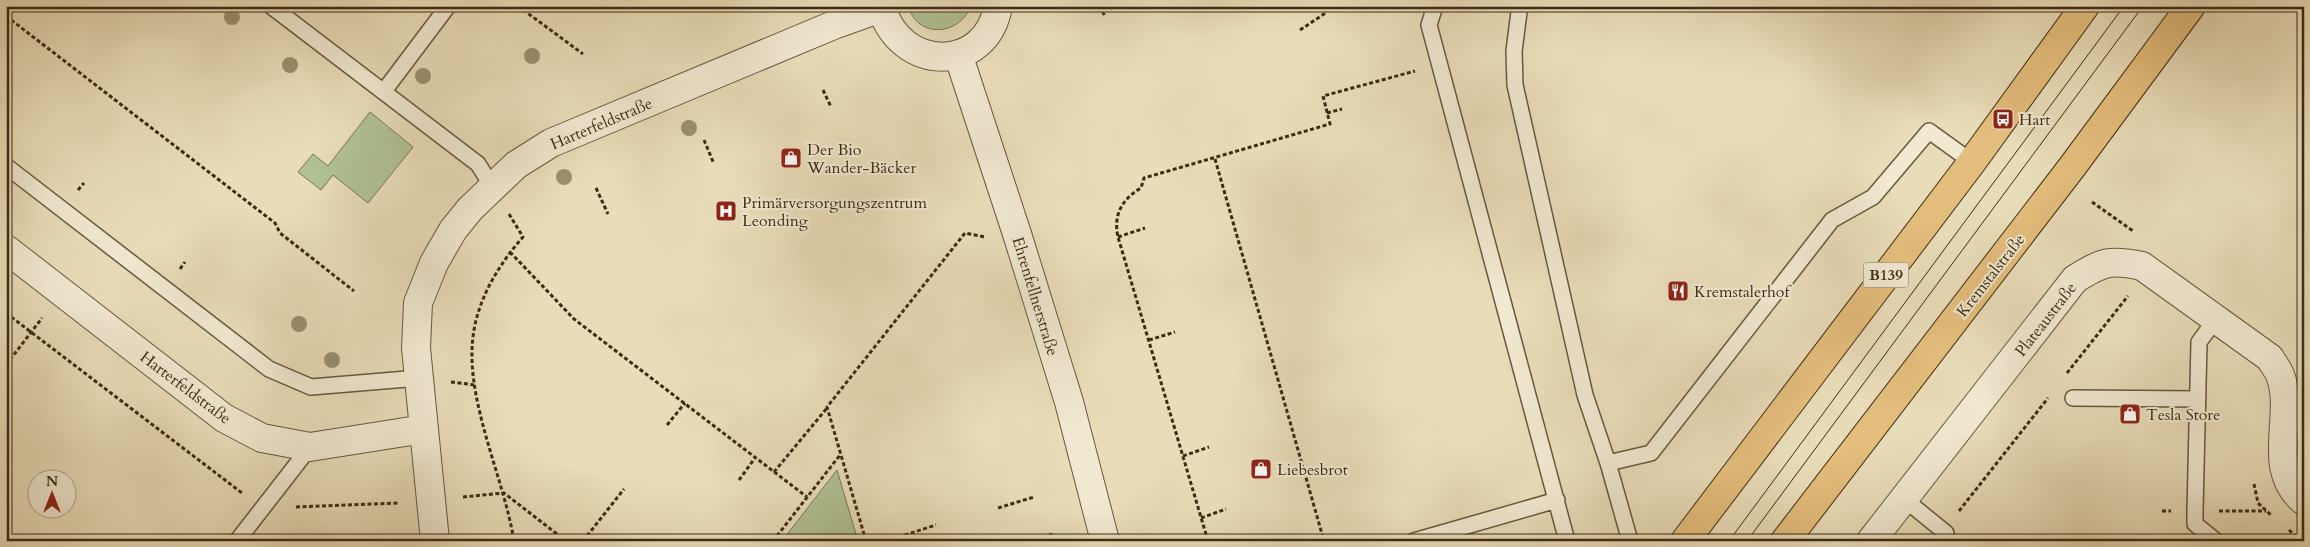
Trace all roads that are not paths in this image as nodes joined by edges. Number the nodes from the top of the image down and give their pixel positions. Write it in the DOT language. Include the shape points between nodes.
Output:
graph roads {
  1 [pos="271,6"];
  2 [pos="448,6"];
  3 [pos="998,6"];
  4 [pos="1435,6"];
  5 [pos="2085,6"];
  6 [pos="2191,6"];
  7 [pos="881,7"];
  8 [pos="1519,12"];
  9 [pos="958,54"];
  10 [pos="384,91"];
  11 [pos="1972,162"];
  12 [pos="6,166"];
  13 [pos="493,188"];
  14 [pos="6,249"];
  15 [pos="2216,319"];
  16 [pos="419,378"];
  17 [pos="2073,398"];
  18 [pos="2198,399"];
  19 [pos="424,428"];
  20 [pos="310,447"];
  21 [pos="1608,463"];
  22 [pos="1904,499"];
  23 [pos="1557,500"];
  24 [pos="2304,501"];
  25 [pos="1946,533"];
  26 [pos="237,541"];
  27 [pos="435,541"];
  28 [pos="1105,541"];
  29 [pos="1414,541"];
  30 [pos="1567,541"];
  31 [pos="1630,541"];
  32 [pos="1685,541"];
  33 [pos="1785,541"];
  34 [pos="1871,541"];
  35 [pos="2216,541"];
  1 -- 10 [label="lane"];
  2 -- 10 [label="lane"];
  3 -- 9 [label="street" via="989,31 975,46"];
  4 -- 23 [label="lane" via="1429,25"];
  5 -- 11 [label="main road, B139"];
  6 -- 33 [label="main road, Kremstalstraße" via="2072,167"];
  7 -- 9 [label="street" via="890,30 903,44 918,53 938,57"];
  7 -- 13 [label="street, Harterfeldstraße" via="551,142 516,165"];
  8 -- 21 [label="lane" via="1514,51 1515,85 1585,395"];
  9 -- 28 [label="street, Ehrenfellnerstraße" via="1070,402"];
  10 -- 13 [label="lane" via="478,164"];
  11 -- 21 [label="lane" via="1929,131 1873,197 1832,220 1651,453"];
  11 -- 32 [label="main road, B139"];
  12 -- 16 [label="lane" via="269,369 311,387"];
  13 -- 16 [label="street, Harterfeldstraße" via="453,230 434,263 418,303 416,348"];
  14 -- 20 [label="street, Harterfeldstraße" via="224,418 262,438"];
  15 -- 18 [label="lane" via="2199,342"];
  15 -- 22 [label="street, Plateaustraße" via="2142,266 2118,261 2096,266 2075,279"];
  15 -- 24 [label="street, Plateaustraße" via="2270,358 2280,375 2284,395 2283,463 2287,480"];
  16 -- 19 [label="street, Harterfeldstraße"];
  17 -- 18 [label="lane"];
  18 -- 35 [label="lane" via="2195,524"];
  19 -- 20 [label="street, Harterfeldstraße"];
  19 -- 27 [label="street, Harterfeldstraße"];
  20 -- 26 [label="lane"];
  21 -- 31 [label="lane"];
  22 -- 25 [label="lane"];
  22 -- 34 [label="street, Plateaustraße"];
  23 -- 29 [label="lane"];
  23 -- 30 [label="lane"];
}
